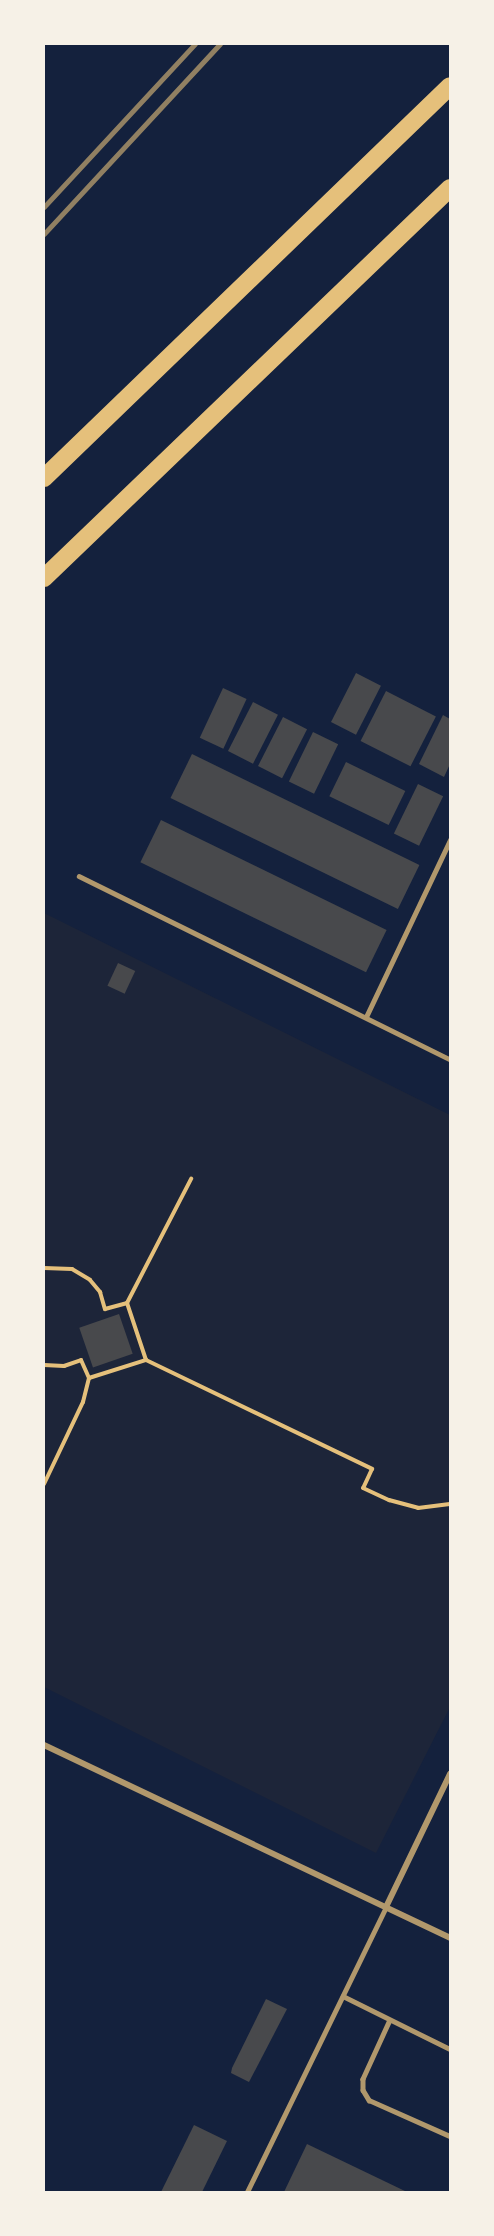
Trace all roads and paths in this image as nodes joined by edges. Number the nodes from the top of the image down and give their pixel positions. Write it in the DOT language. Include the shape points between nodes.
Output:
graph roads {
  1 [pos="450,86"];
  2 [pos="450,188"];
  3 [pos="44,478"];
  4 [pos="44,578"];
  5 [pos="450,840"];
  6 [pos="79,876"];
  7 [pos="366,1017"];
  8 [pos="450,1059"];
  9 [pos="191,1179"];
  10 [pos="44,1268"];
  11 [pos="127,1303"];
  12 [pos="146,1360"];
  13 [pos="44,1365"];
  14 [pos="89,1378"];
  15 [pos="44,1484"];
  16 [pos="450,1504"];
  17 [pos="44,1745"];
  18 [pos="450,1774"];
  19 [pos="386,1907"];
  20 [pos="450,1938"];
  21 [pos="343,1996"];
  22 [pos="390,2019"];
  23 [pos="450,2049"];
  24 [pos="450,2136"];
  25 [pos="247,2193"];
  1 -- 3 [label="highway"];
  2 -- 4 [label="highway"];
  5 -- 7 [label="lane"];
  6 -- 7 [label="lane"];
  7 -- 8 [label="lane"];
  9 -- 11 [label="path"];
  10 -- 11 [label="path" via="72,1269 90,1280 100,1292 105,1309"];
  11 -- 12 [label="path"];
  12 -- 14 [label="path"];
  12 -- 16 [label="path" via="372,1468 363,1488 418,1508"];
  13 -- 14 [label="path" via="64,1366 81,1359"];
  14 -- 15 [label="path" via="83,1402"];
  17 -- 19 [label="street"];
  18 -- 19 [label="street"];
  19 -- 20 [label="street"];
  19 -- 21 [label="lane"];
  21 -- 22 [label="lane"];
  21 -- 25 [label="lane"];
  22 -- 23 [label="lane"];
  22 -- 24 [label="lane" via="363,2079 363,2090 369,2100"];
}
